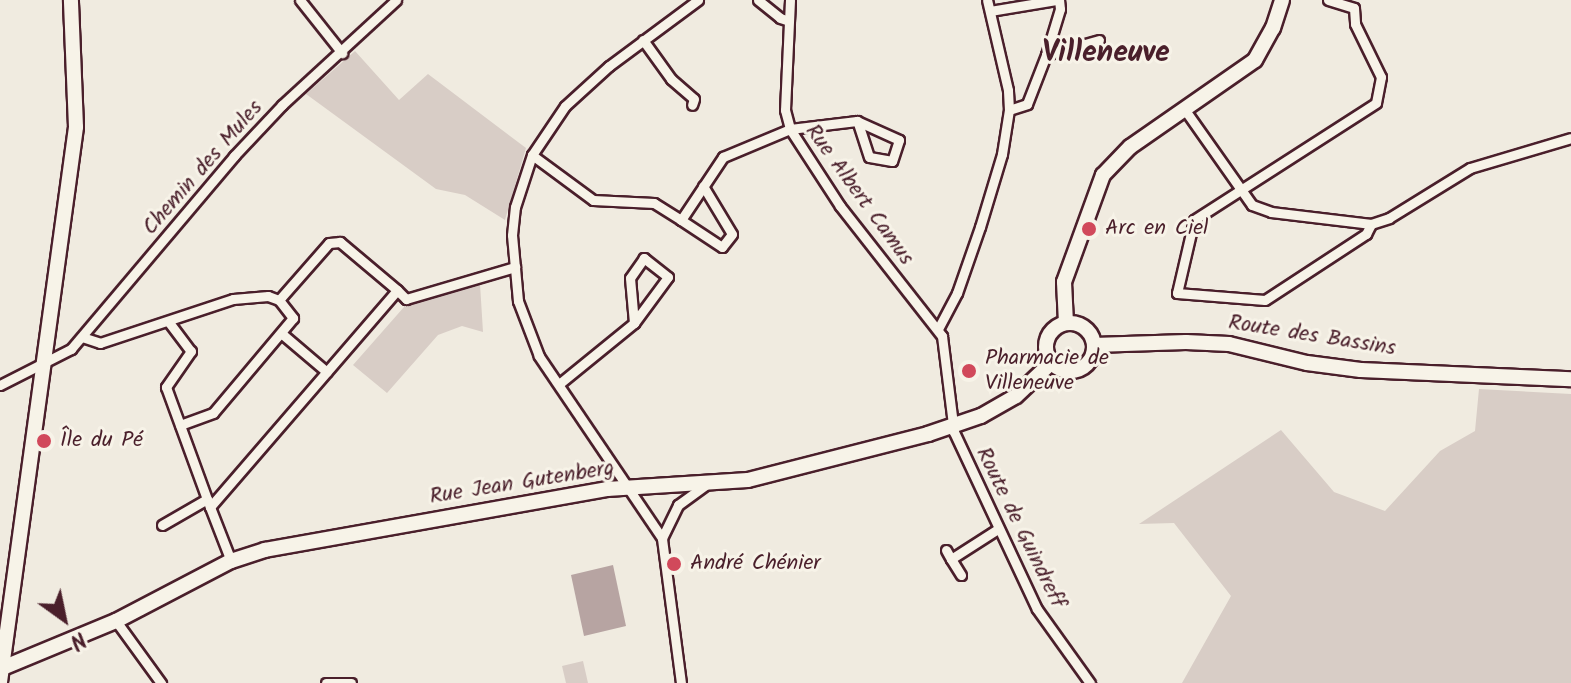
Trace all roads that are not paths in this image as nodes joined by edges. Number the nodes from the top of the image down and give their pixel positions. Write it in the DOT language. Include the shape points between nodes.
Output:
graph roads {
  1 [pos="71,0"];
  2 [pos="300,0"];
  3 [pos="396,0"];
  4 [pos="698,0"];
  5 [pos="758,0"];
  6 [pos="790,0"];
  7 [pos="987,0"];
  8 [pos="1057,0"];
  9 [pos="1282,0"];
  10 [pos="1328,0"];
  11 [pos="1356,4"];
  12 [pos="990,11"];
  13 [pos="789,21"];
  14 [pos="643,40"];
  15 [pos="1099,40"];
  16 [pos="342,53"];
  17 [pos="1046,55"];
  18 [pos="692,105"];
  19 [pos="1009,110"];
  20 [pos="1185,110"];
  21 [pos="857,121"];
  22 [pos="790,129"];
  23 [pos="1571,138"];
  24 [pos="532,155"];
  25 [pos="703,186"];
  26 [pos="1239,190"];
  27 [pos="681,220"];
  28 [pos="1371,224"];
  29 [pos="515,267"];
  30 [pos="397,290"];
  31 [pos="279,300"];
  32 [pos="168,321"];
  33 [pos="634,323"];
  34 [pos="1066,323"];
  35 [pos="938,329"];
  36 [pos="281,333"];
  37 [pos="82,337"];
  38 [pos="1094,345"];
  39 [pos="1052,362"];
  40 [pos="44,364"];
  41 [pos="327,372"];
  42 [pos="1571,379"];
  43 [pos="559,384"];
  44 [pos="0,385"];
  45 [pos="180,425"];
  46 [pos="952,426"];
  47 [pos="710,483"];
  48 [pos="629,488"];
  49 [pos="208,503"];
  50 [pos="162,525"];
  51 [pos="998,529"];
  52 [pos="662,538"];
  53 [pos="231,561"];
  54 [pos="961,575"];
  55 [pos="116,621"];
  56 [pos="1,673"];
  57 [pos="161,683"];
  58 [pos="326,683"];
  59 [pos="351,683"];
  60 [pos="681,683"];
  61 [pos="1090,683"];
  1 -- 40 [label="main road" via="76,127"];
  2 -- 16 [label="street"];
  3 -- 16 [label="street, Chemin des Mules"];
  4 -- 14 [label="street"];
  5 -- 13 [label="street"];
  6 -- 13 [label="street, Rue Albert Camus"];
  7 -- 12 [label="street"];
  8 -- 12 [label="street"];
  8 -- 17 [label="street" via="1060,9"];
  9 -- 20 [label="main road" via="1255,60"];
  10 -- 11 [label="street"];
  11 -- 26 [label="street" via="1355,24 1381,77 1376,103"];
  12 -- 19 [label="street"];
  13 -- 22 [label="street, Rue Albert Camus" via="785,110"];
  14 -- 18 [label="street" via="671,79 694,99"];
  14 -- 24 [label="street" via="565,106"];
  15 -- 17 [label="street"];
  16 -- 37 [label="street, Chemin des Mules" via="234,156"];
  17 -- 19 [label="street" via="1027,104"];
  19 -- 35 [label="street" via="980,227"];
  20 -- 26 [label="street"];
  20 -- 34 [label="main road" via="1130,147 1103,175 1064,282"];
  21 -- 21 [label="street" via="899,140 892,161 869,157"];
  21 -- 22 [label="street"];
  22 -- 25 [label="street" via="723,157"];
  22 -- 35 [label="street, Rue Albert Camus" via="840,206"];
  23 -- 28 [label="street" via="1470,168"];
  24 -- 27 [label="street" via="593,200 654,203"];
  24 -- 29 [label="street" via="515,207"];
  25 -- 27 [label="street"];
  25 -- 27 [label="street" via="732,234 722,247"];
  26 -- 28 [label="street" via="1252,205 1271,212"];
  26 -- 28 [label="street" via="1194,220 1177,293 1265,300 1366,234"];
  29 -- 30 [label="street" via="406,299"];
  29 -- 43 [label="street" via="526,328"];
  30 -- 31 [label="street" via="340,242 329,243"];
  30 -- 41 [label="street"];
  31 -- 32 [label="street" via="233,299"];
  31 -- 36 [label="street" via="293,318"];
  32 -- 37 [label="street" via="100,343"];
  32 -- 45 [label="street" via="191,351 166,387"];
  33 -- 33 [label="street" via="668,277 644,258 630,278"];
  33 -- 43 [label="street"];
  34 -- 38 [label="main road" via="1087,330"];
  34 -- 39 [label="main road" via="1047,339"];
  35 -- 46 [label="street, Route de Guindreff" via="945,347"];
  36 -- 41 [label="street"];
  36 -- 45 [label="street" via="213,413"];
  37 -- 40 [label="street, Chemin des Mules"];
  38 -- 39 [label="main road" via="1090,359 1078,369 1063,370"];
  38 -- 42 [label="main road, Route des Bassins" via="1229,344 1361,370"];
  39 -- 46 [label="main road, Rue Jean Gutenberg" via="999,407"];
  40 -- 44 [label="street, Chemin des Mules"];
  40 -- 56 [label="main road"];
  41 -- 49 [label="street"];
  43 -- 48 [label="street"];
  45 -- 49 [label="street"];
  46 -- 47 [label="main road, Rue Jean Gutenberg" via="748,480"];
  46 -- 51 [label="street, Route de Guindreff"];
  47 -- 48 [label="main road, Rue Jean Gutenberg"];
  47 -- 52 [label="street" via="678,505"];
  48 -- 52 [label="street"];
  48 -- 53 [label="main road, Rue Jean Gutenberg" via="356,533"];
  49 -- 50 [label="street"];
  49 -- 53 [label="street"];
  51 -- 54 [label="street" via="949,554"];
  51 -- 61 [label="street, Route de Guindreff" via="1037,609"];
  52 -- 60 [label="street"];
  53 -- 55 [label="main road, Rue Jean Gutenberg"];
  55 -- 56 [label="main road, Rue Jean Gutenberg"];
  55 -- 57 [label="street"];
  58 -- 59 [label="street"];
}
